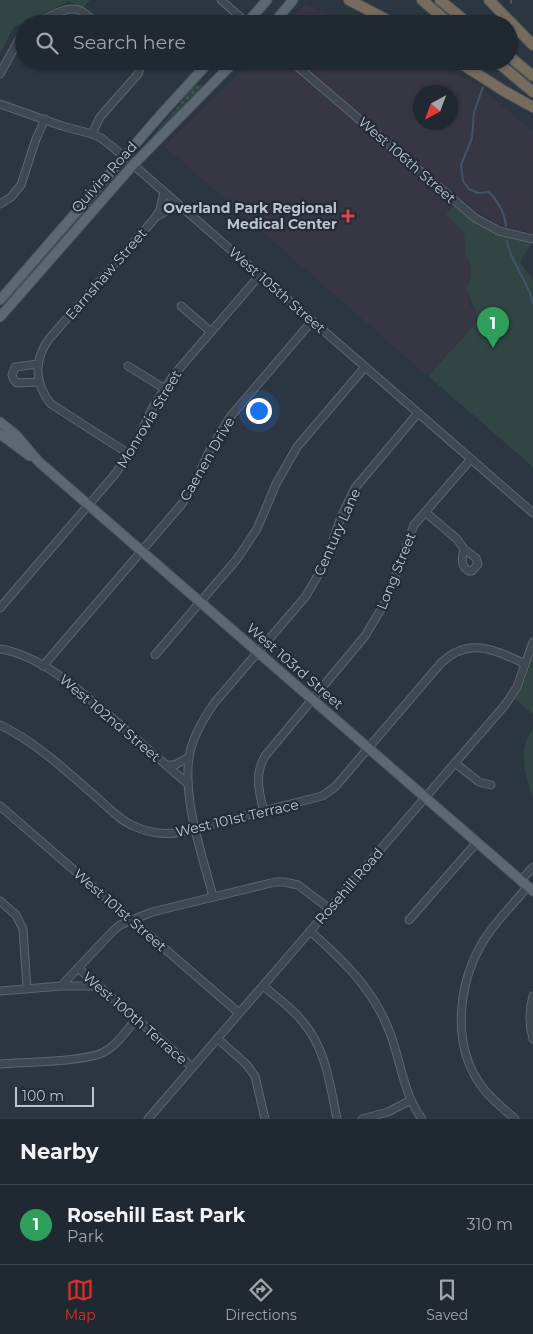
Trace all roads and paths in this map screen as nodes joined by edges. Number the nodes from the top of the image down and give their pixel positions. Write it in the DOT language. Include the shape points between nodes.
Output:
graph roads {
  1 [pos="221,0"];
  2 [pos="267,0"];
  3 [pos="293,0"];
  4 [pos="349,0"];
  5 [pos="422,0"];
  6 [pos="440,0"];
  7 [pos="489,0"];
  8 [pos="55,15"];
  9 [pos="86,15"];
  10 [pos="238,15"];
  11 [pos="254,15"];
  12 [pos="280,15"];
  13 [pos="378,15"];
  14 [pos="440,15"];
  15 [pos="458,15"];
  16 [pos="504,15"];
  17 [pos="518,30"];
  18 [pos="533,45"];
  19 [pos="15,46"];
  20 [pos="518,64"];
  21 [pos="139,70"];
  22 [pos="202,70"];
  23 [pos="226,70"];
  24 [pos="302,70"];
  25 [pos="471,70"];
  26 [pos="507,70"];
  27 [pos="0,74"];
  28 [pos="533,76"];
  29 [pos="533,92"];
  30 [pos="0,104"];
  31 [pos="533,107"];
  32 [pos="45,120"];
  33 [pos="92,134"];
  34 [pos="124,157"];
  35 [pos="132,165"];
  36 [pos="164,192"];
  37 [pos="0,204"];
  38 [pos="181,208"];
  39 [pos="155,218"];
  40 [pos="533,239"];
  41 [pos="260,275"];
  42 [pos="0,300"];
  43 [pos="182,306"];
  44 [pos="0,317"];
  45 [pos="312,321"];
  46 [pos="210,332"];
  47 [pos="38,364"];
  48 [pos="128,366"];
  49 [pos="365,367"];
  50 [pos="39,382"];
  51 [pos="165,389"];
  52 [pos="418,413"];
  53 [pos="0,422"];
  54 [pos="0,434"];
  55 [pos="129,454"];
  56 [pos="471,459"];
  57 [pos="38,462"];
  58 [pos="88,505"];
  59 [pos="425,512"];
  60 [pos="533,513"];
  61 [pos="464,549"];
  62 [pos="141,551"];
  63 [pos="200,603"];
  64 [pos="0,608"];
  65 [pos="533,642"];
  66 [pos="0,648"];
  67 [pos="258,652"];
  68 [pos="154,655"];
  69 [pos="525,664"];
  70 [pos="43,666"];
  71 [pos="312,700"];
  72 [pos="0,725"];
  73 [pos="368,748"];
  74 [pos="189,757"];
  75 [pos="455,762"];
  76 [pos="166,765"];
  77 [pos="188,784"];
  78 [pos="490,785"];
  79 [pos="426,798"];
  80 [pos="0,806"];
  81 [pos="264,812"];
  82 [pos="196,829"];
  83 [pos="477,842"];
  84 [pos="533,867"];
  85 [pos="529,887"];
  86 [pos="213,897"];
  87 [pos="0,901"];
  88 [pos="330,909"];
  89 [pos="131,920"];
  90 [pos="408,920"];
  91 [pos="310,931"];
  92 [pos="78,968"];
  93 [pos="61,986"];
  94 [pos="98,986"];
  95 [pos="263,986"];
  96 [pos="27,989"];
  97 [pos="0,991"];
  98 [pos="533,996"];
  99 [pos="240,1014"];
  100 [pos="136,1019"];
  101 [pos="218,1039"];
  102 [pos="533,1039"];
  103 [pos="0,1064"];
  104 [pos="192,1067"];
  105 [pos="411,1100"];
  106 [pos="148,1119"];
  107 [pos="266,1119"];
  108 [pos="337,1119"];
  109 [pos="362,1119"];
  110 [pos="422,1119"];
  111 [pos="515,1119"];
  1 -- 10 [label="street"];
  2 -- 11 [label="main road"];
  3 -- 12 [label="main road"];
  4 -- 13 [label="highway"];
  5 -- 14 [label="highway"];
  6 -- 15 [label="highway"];
  7 -- 16 [label="highway"];
  8 -- 9 [label="street" via="76,9"];
  17 -- 18 [label="highway"];
  19 -- 27 [label="street"];
  20 -- 28 [label="highway"];
  21 -- 33 [label="street" via="98,119"];
  22 -- 34 [label="main road, Quivira Road"];
  23 -- 35 [label="main road, Quivira Road"];
  24 -- 40 [label="street, West 106th Street" via="475,218 499,231"];
  25 -- 31 [label="highway"];
  26 -- 29 [label="highway"];
  30 -- 32 [label="street, West 105th Street"];
  32 -- 33 [label="street, West 105th Street"];
  32 -- 37 [label="street" via="20,185"];
  33 -- 34 [label="street, West 105th Street"];
  34 -- 35 [label="street, West 105th Street"];
  34 -- 42 [label="main road, Quivira Road"];
  35 -- 36 [label="street, West 105th Street"];
  35 -- 44 [label="main road, Quivira Road"];
  36 -- 38 [label="street, West 105th Street"];
  36 -- 39 [label="street, Earnshaw Street"];
  38 -- 39 [label="street, Earnshaw Street" via="169,209"];
  38 -- 41 [label="street, West 105th Street"];
  39 -- 47 [label="street, Earnshaw Street" via="45,344"];
  41 -- 45 [label="street, West 105th Street"];
  41 -- 46 [label="street, Monrovia Street"];
  43 -- 46 [label="street"];
  45 -- 49 [label="street, West 105th Street"];
  45 -- 62 [label="street, Caenen Drive" via="230,417 191,490"];
  46 -- 51 [label="street, Monrovia Street"];
  47 -- 50 [label="street"];
  47 -- 50 [label="street" via="15,367 12,375 17,383"];
  48 -- 51 [label="street"];
  49 -- 52 [label="street, West 105th Street"];
  49 -- 63 [label="street" via="297,447 247,545"];
  50 -- 55 [label="street" via="45,396 60,411"];
  51 -- 55 [label="street, Monrovia Street"];
  52 -- 56 [label="street, West 105th Street"];
  52 -- 67 [label="street, Century Lane" via="355,488 317,580"];
  53 -- 57 [label="main road, West 103rd Street"];
  54 -- 57 [label="main road, West 103rd Street"];
  55 -- 58 [label="street, Monrovia Street"];
  56 -- 59 [label="street, Long Street"];
  56 -- 60 [label="street, West 105th Street"];
  57 -- 58 [label="main road, West 103rd Street"];
  58 -- 62 [label="main road, West 103rd Street"];
  58 -- 64 [label="street, Monrovia Street"];
  59 -- 61 [label="street"];
  59 -- 71 [label="street, Long Street" via="412,530 396,576 375,621 355,651"];
  62 -- 63 [label="main road, West 103rd Street"];
  62 -- 70 [label="street, Caenen Drive"];
  63 -- 67 [label="main road, West 103rd Street"];
  63 -- 68 [label="street"];
  65 -- 69 [label="street, Rosehill Road"];
  66 -- 70 [label="street, West 102nd Street"];
  67 -- 71 [label="main road, West 103rd Street"];
  67 -- 74 [label="street, Century Lane" via="206,714"];
  69 -- 73 [label="street, West 101st Terrace" via="481,647 456,652 441,663"];
  69 -- 75 [label="street, Rosehill Road" via="509,699"];
  70 -- 76 [label="street, West 102nd Street" via="75,687"];
  71 -- 73 [label="main road, West 103rd Street"];
  71 -- 81 [label="street, Long Street" via="260,765 258,790"];
  72 -- 82 [label="street, West 101st Terrace" via="46,753 133,826 162,834"];
  73 -- 79 [label="main road, West 103rd Street"];
  73 -- 81 [label="street, West 101st Terrace" via="322,796"];
  74 -- 76 [label="street" via="176,765"];
  74 -- 77 [label="street, Century Lane"];
  75 -- 78 [label="street" via="479,782"];
  75 -- 79 [label="street, Rosehill Road"];
  76 -- 77 [label="street, West 102nd Street"];
  77 -- 82 [label="street, Century Lane"];
  79 -- 83 [label="main road, West 103rd Street"];
  79 -- 88 [label="street, Rosehill Road"];
  80 -- 89 [label="street, West 101st Street"];
  81 -- 82 [label="street, West 101st Terrace"];
  82 -- 86 [label="street, Century Lane"];
  83 -- 85 [label="main road, West 103rd Street"];
  83 -- 90 [label="street"];
  84 -- 85 [label="street"];
  85 -- 111 [label="street" via="490,932 478,952 468,974 462,1013 464,1045 474,1075 488,1095"];
  86 -- 88 [label="street" via="284,882 304,889"];
  86 -- 89 [label="street"];
  87 -- 96 [label="street" via="16,915 23,929"];
  88 -- 91 [label="street, Rosehill Road"];
  89 -- 92 [label="street" via="113,931"];
  89 -- 99 [label="street, West 101st Street"];
  91 -- 95 [label="street, Rosehill Road"];
  91 -- 105 [label="street" via="355,973 377,1004 390,1033"];
  92 -- 93 [label="street"];
  92 -- 94 [label="street, West 100th Terrace"];
  93 -- 94 [label="street"];
  93 -- 96 [label="street"];
  94 -- 100 [label="street, West 100th Terrace"];
  95 -- 99 [label="street, Rosehill Road"];
  95 -- 108 [label="street" via="295,1013 312,1034 323,1057"];
  96 -- 97 [label="street"];
  98 -- 102 [label="street" via="530,1026"];
  99 -- 101 [label="street, Rosehill Road"];
  100 -- 103 [label="street" via="102,1053 86,1058"];
  100 -- 104 [label="street, West 100th Terrace"];
  101 -- 104 [label="street, Rosehill Road"];
  101 -- 107 [label="street" via="255,1076"];
  104 -- 106 [label="street, Rosehill Road"];
  105 -- 109 [label="street" via="388,1112"];
  105 -- 110 [label="street"];
}
